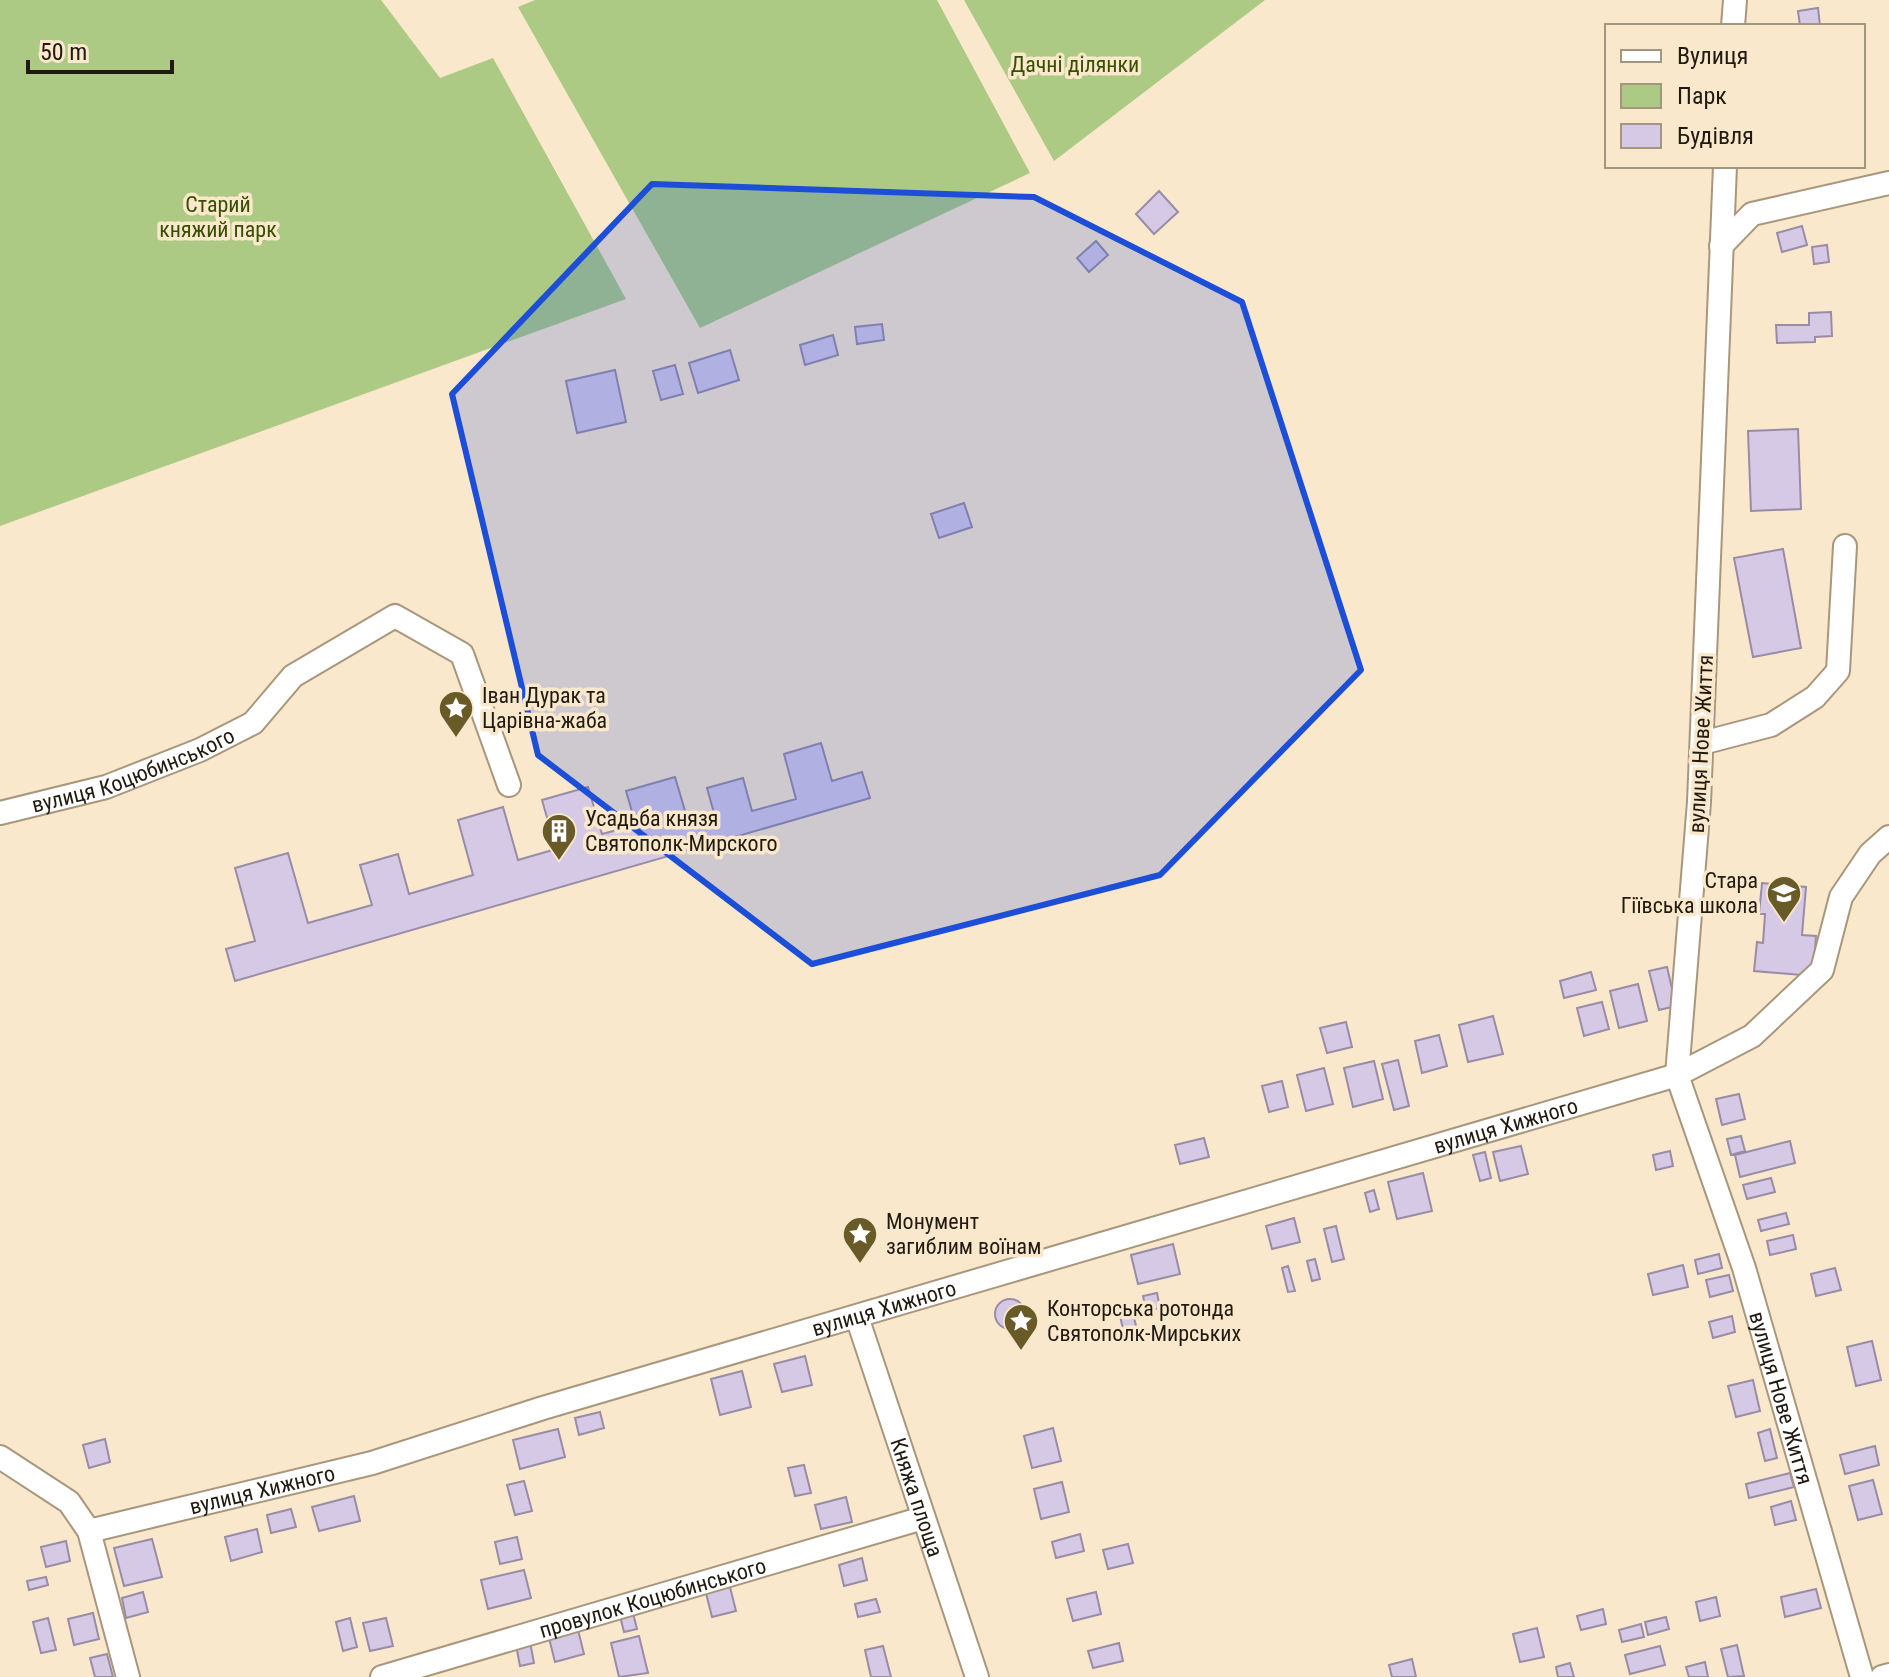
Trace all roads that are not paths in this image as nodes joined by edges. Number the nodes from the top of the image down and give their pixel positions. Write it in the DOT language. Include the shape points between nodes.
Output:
graph roads {
  1 [pos="1735,0"];
  2 [pos="1733,24"];
  3 [pos="1725,168"];
  4 [pos="1889,183"];
  5 [pos="1721,246"];
  6 [pos="1845,546"];
  7 [pos="1702,743"];
  8 [pos="509,785"];
  9 [pos="0,813"];
  10 [pos="1889,837"];
  11 [pos="1677,1075"];
  12 [pos="857,1317"];
  13 [pos="0,1457"];
  14 [pos="923,1518"];
  15 [pos="89,1531"];
  16 [pos="1889,1675"];
  17 [pos="128,1677"];
  18 [pos="382,1677"];
  19 [pos="977,1677"];
  20 [pos="1862,1677"];
  21 [pos="1882,1677"];
  1 -- 2 [label="street"];
  3 -- 5 [label="street, вулиця Нове Життя"];
  4 -- 5 [label="street" via="1752,214"];
  5 -- 7 [label="street, вулиця Нове Життя"];
  6 -- 7 [label="street" via="1838,671 1815,697 1771,725"];
  7 -- 11 [label="street, вулиця Нове Життя"];
  8 -- 9 [label="street, вулиця Коцюбинського" via="462,654 395,616 293,676 253,723 200,750 106,787"];
  10 -- 11 [label="street, вулиця Хижного" via="1870,854 1841,897 1822,970 1752,1036"];
  11 -- 12 [label="street, вулиця Хижного"];
  11 -- 20 [label="street, вулиця Нове Життя" via="1744,1268"];
  12 -- 14 [label="street, Княжа площа"];
  12 -- 15 [label="street, вулиця Хижного" via="372,1463"];
  13 -- 15 [label="street" via="69,1502"];
  14 -- 18 [label="street, провулок Коцюбинського"];
  14 -- 19 [label="street, Княжа площа"];
  15 -- 17 [label="street"];
  16 -- 21 [label="street"];
}
